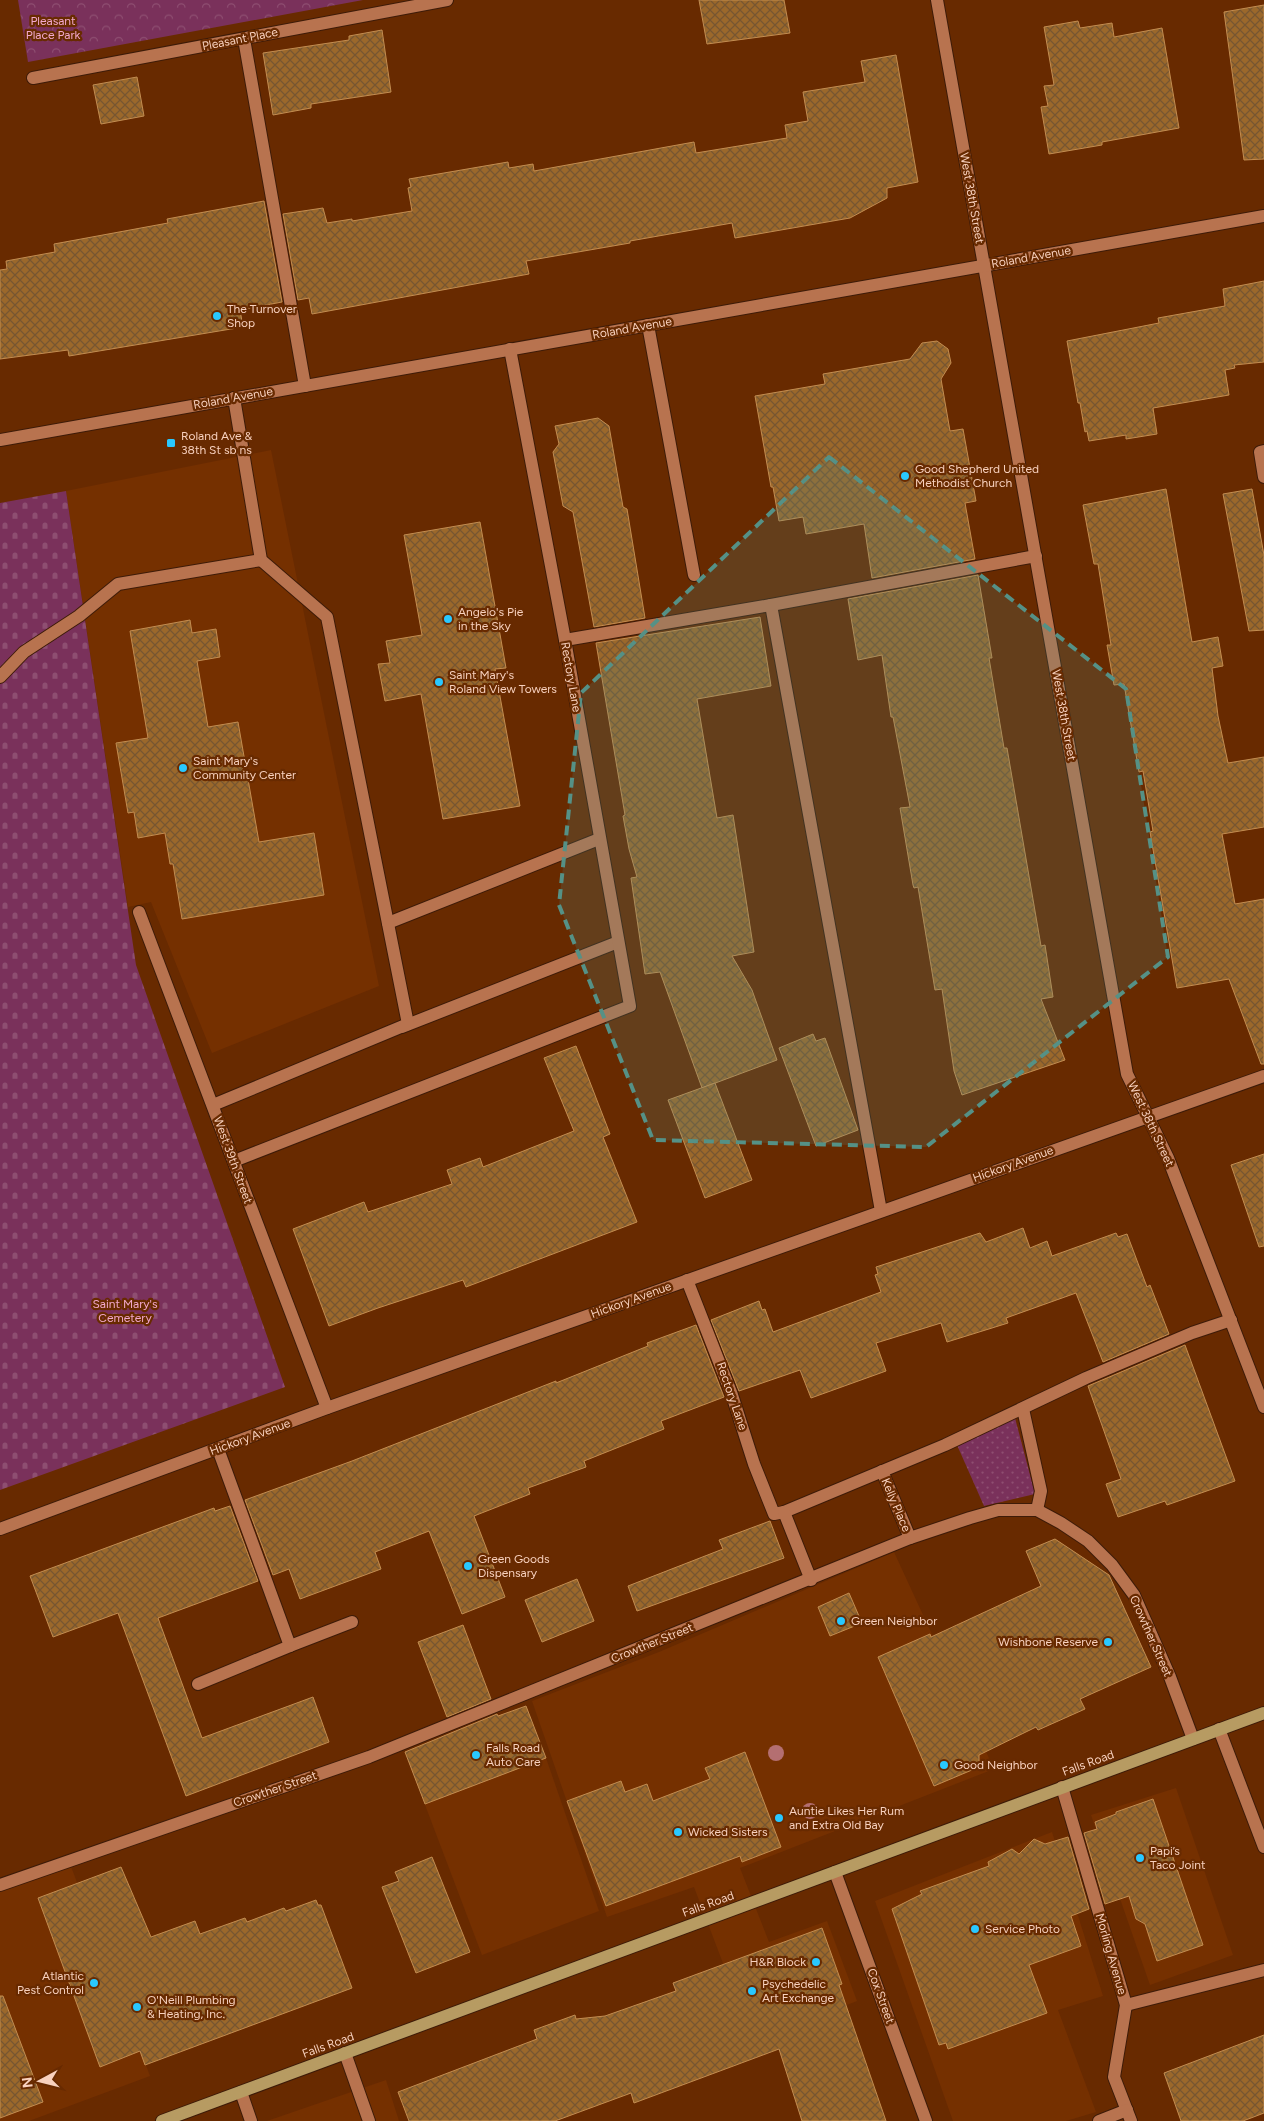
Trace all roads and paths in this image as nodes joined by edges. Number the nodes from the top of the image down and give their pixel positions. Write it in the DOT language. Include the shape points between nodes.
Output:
graph roads {
  1 [pos="447,0"];
  2 [pos="937,0"];
  3 [pos="244,39"];
  4 [pos="34,78"];
  5 [pos="1264,216"];
  6 [pos="984,265"];
  7 [pos="648,325"];
  8 [pos="510,349"];
  9 [pos="305,386"];
  10 [pos="234,398"];
  11 [pos="0,440"];
  12 [pos="1264,451"];
  13 [pos="1264,477"];
  14 [pos="1036,556"];
  15 [pos="261,560"];
  16 [pos="694,575"];
  17 [pos="771,605"];
  18 [pos="565,640"];
  19 [pos="0,677"];
  20 [pos="599,839"];
  21 [pos="139,912"];
  22 [pos="388,923"];
  23 [pos="618,942"];
  24 [pos="402,1027"];
  25 [pos="1264,1076"];
  26 [pos="213,1104"];
  27 [pos="1147,1116"];
  28 [pos="234,1161"];
  29 [pos="881,1211"];
  30 [pos="687,1280"];
  31 [pos="1231,1320"];
  32 [pos="1263,1400"];
  33 [pos="326,1408"];
  34 [pos="1023,1409"];
  35 [pos="218,1449"];
  36 [pos="882,1471"];
  37 [pos="1037,1510"];
  38 [pos="779,1513"];
  39 [pos="0,1529"];
  40 [pos="910,1538"];
  41 [pos="810,1580"];
  42 [pos="352,1622"];
  43 [pos="290,1646"];
  44 [pos="198,1684"];
  45 [pos="1264,1712"];
  46 [pos="1219,1729"];
  47 [pos="1193,1739"];
  48 [pos="1062,1788"];
  49 [pos="1264,1848"];
  50 [pos="835,1872"];
  51 [pos="0,1885"];
  52 [pos="1264,1970"];
  53 [pos="1126,2005"];
  54 [pos="345,2053"];
  55 [pos="241,2092"];
  56 [pos="1129,2116"];
  57 [pos="162,2121"];
  58 [pos="251,2121"];
  59 [pos="369,2121"];
  60 [pos="926,2121"];
  61 [pos="1100,2121"];
  1 -- 3 [label="street, Pleasant Place"];
  2 -- 6 [label="street, West 38th Street"];
  3 -- 4 [label="street, Pleasant Place"];
  3 -- 9 [label="street"];
  5 -- 6 [label="street, Roland Avenue"];
  6 -- 7 [label="street, Roland Avenue"];
  6 -- 14 [label="street, West 38th Street"];
  7 -- 8 [label="street, Roland Avenue"];
  7 -- 16 [label="street"];
  8 -- 9 [label="street, Roland Avenue"];
  8 -- 18 [label="street, Rectory Lane"];
  9 -- 10 [label="street, Roland Avenue"];
  10 -- 11 [label="street, Roland Avenue"];
  10 -- 15 [label="street"];
  12 -- 13 [label="street" via="1260,452"];
  14 -- 17 [label="street"];
  14 -- 27 [label="street, West 38th Street" via="1128,1074"];
  15 -- 19 [label="street" via="118,584 79,616 24,652"];
  15 -- 22 [label="street" via="327,618"];
  17 -- 18 [label="street"];
  17 -- 29 [label="street"];
  18 -- 20 [label="street, Rectory Lane"];
  20 -- 22 [label="street"];
  20 -- 23 [label="street, Rectory Lane"];
  21 -- 26 [label="street, West 39th Street"];
  22 -- 24 [label="street" via="408,1024"];
  23 -- 24 [label="street"];
  23 -- 28 [label="street, Rectory Lane" via="630,1006"];
  24 -- 26 [label="street"];
  25 -- 27 [label="street, Hickory Avenue"];
  26 -- 28 [label="street, West 39th Street"];
  27 -- 29 [label="street, Hickory Avenue"];
  27 -- 31 [label="street, West 38th Street" via="1168,1158"];
  28 -- 33 [label="street, West 39th Street"];
  29 -- 30 [label="street, Hickory Avenue"];
  30 -- 33 [label="street, Hickory Avenue"];
  30 -- 38 [label="street, Rectory Lane" via="732,1395 754,1464"];
  31 -- 32 [label="street, West 38th Street"];
  31 -- 34 [label="street" via="1086,1378"];
  33 -- 35 [label="street, Hickory Avenue"];
  34 -- 36 [label="street"];
  34 -- 37 [label="street" via="1041,1491"];
  35 -- 39 [label="street, Hickory Avenue"];
  35 -- 43 [label="street"];
  36 -- 38 [label="street"];
  36 -- 40 [label="street, Kelly Place"];
  37 -- 40 [label="street, Crowther Street" via="998,1510"];
  37 -- 47 [label="street, Crowther Street" via="1088,1541 1134,1595"];
  38 -- 41 [label="street, Rectory Lane"];
  40 -- 41 [label="street, Crowther Street"];
  41 -- 51 [label="street, Crowther Street" via="369,1756"];
  42 -- 43 [label="street"];
  43 -- 44 [label="street"];
  45 -- 46 [label="main road, Falls Road"];
  46 -- 47 [label="main road, Falls Road"];
  46 -- 49 [label="street"];
  47 -- 48 [label="main road, Falls Road"];
  48 -- 50 [label="main road, Falls Road"];
  48 -- 53 [label="street, Morling Avenue"];
  50 -- 54 [label="main road, Falls Road"];
  50 -- 60 [label="street, Cox Street"];
  52 -- 53 [label="street"];
  53 -- 56 [label="street, Morling Avenue" via="1114,2077"];
  54 -- 55 [label="main road, Falls Road"];
  54 -- 59 [label="street"];
  55 -- 57 [label="main road, Falls Road"];
  55 -- 58 [label="street"];
  56 -- 61 [label="street"];
}
